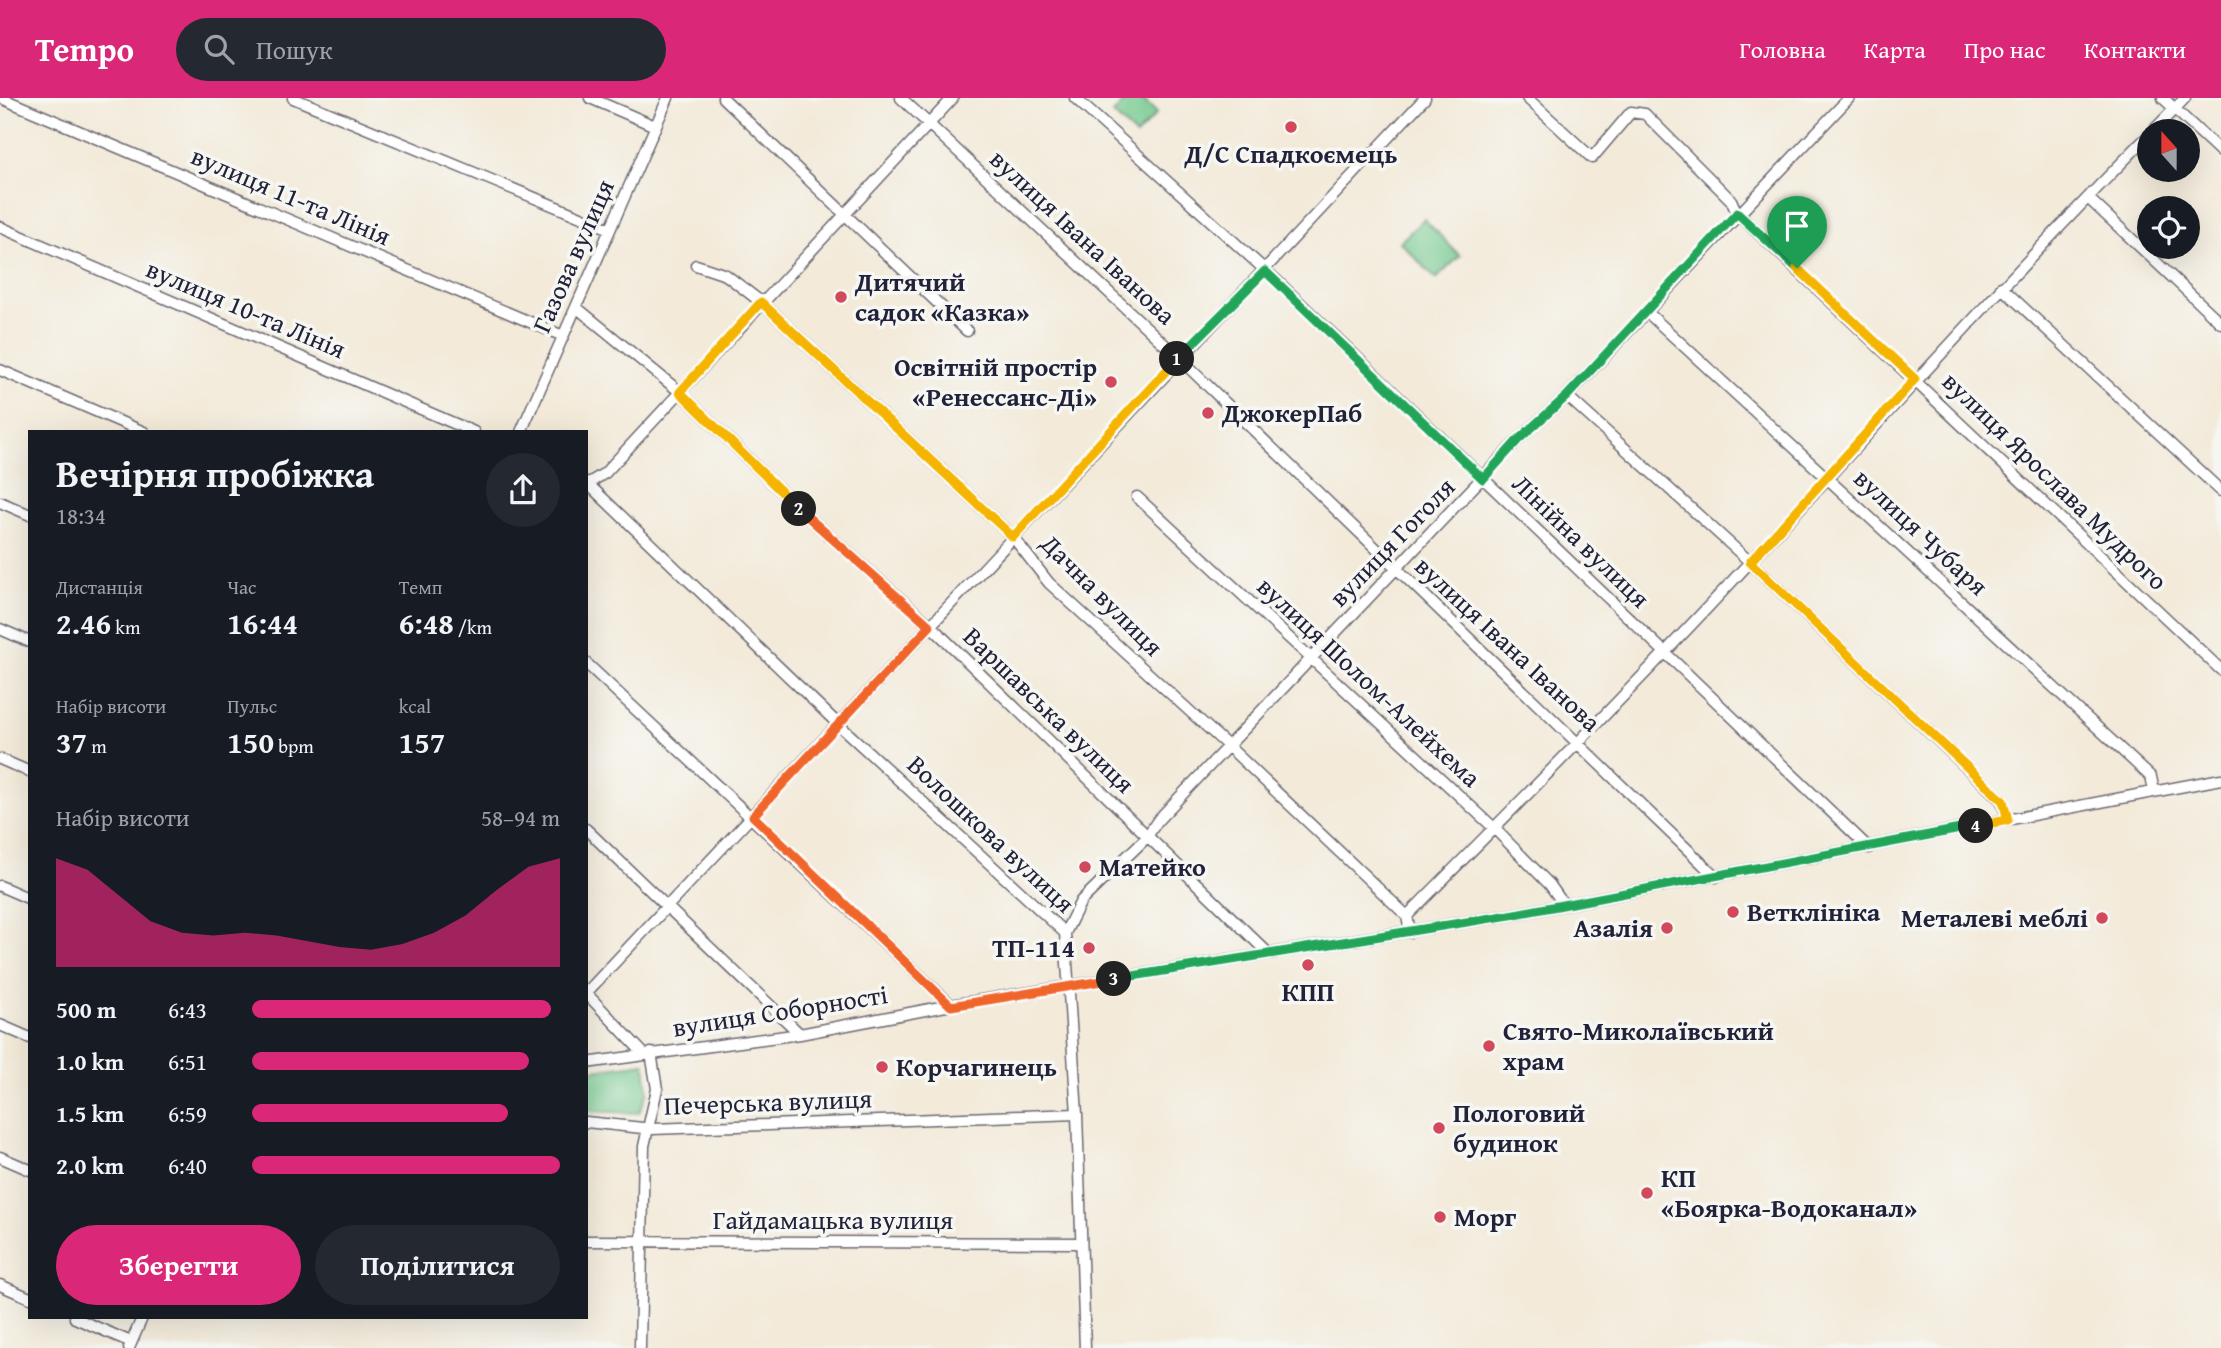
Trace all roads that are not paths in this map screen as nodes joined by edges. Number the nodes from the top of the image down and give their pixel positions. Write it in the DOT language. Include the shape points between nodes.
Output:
graph roads {
  1 [pos="1,98"];
  2 [pos="293,98"];
  3 [pos="590,98"];
  4 [pos="668,98"];
  5 [pos="723,98"];
  6 [pos="901,98"];
  7 [pos="953,98"];
  8 [pos="1075,98"];
  9 [pos="1425,98"];
  10 [pos="1527,98"];
  11 [pos="1849,98"];
  12 [pos="2164,98"];
  13 [pos="2185,98"];
  14 [pos="2175,109"];
  15 [pos="2165,119"];
  16 [pos="928,124"];
  17 [pos="655,126"];
  18 [pos="2137,147"];
  19 [pos="2221,152"];
  20 [pos="2088,198"];
  21 [pos="1737,213"];
  22 [pos="844,214"];
  23 [pos="0,228"];
  24 [pos="610,229"];
  25 [pos="696,265"];
  26 [pos="1265,271"];
  27 [pos="2001,287"];
  28 [pos="761,302"];
  29 [pos="576,307"];
  30 [pos="1647,312"];
  31 [pos="2221,323"];
  32 [pos="967,331"];
  33 [pos="563,336"];
  34 [pos="1179,358"];
  35 [pos="0,370"];
  36 [pos="1915,379"];
  37 [pos="680,392"];
  38 [pos="1567,396"];
  39 [pos="139,430"];
  40 [pos="469,430"];
  41 [pos="522,430"];
  42 [pos="1828,476"];
  43 [pos="1483,479"];
  44 [pos="588,482"];
  45 [pos="2221,491"];
  46 [pos="1137,497"];
  47 [pos="0,502"];
  48 [pos="28,514"];
  49 [pos="1013,537"];
  50 [pos="1750,562"];
  51 [pos="1396,570"];
  52 [pos="930,626"];
  53 [pos="0,629"];
  54 [pos="28,641"];
  55 [pos="1664,653"];
  56 [pos="1311,660"];
  57 [pos="588,665"];
  58 [pos="2221,670"];
  59 [pos="839,725"];
  60 [pos="1580,742"];
  61 [pos="1228,746"];
  62 [pos="0,759"];
  63 [pos="28,771"];
  64 [pos="2221,779"];
  65 [pos="2154,791"];
  66 [pos="753,816"];
  67 [pos="2008,820"];
  68 [pos="1494,828"];
  69 [pos="588,831"];
  70 [pos="1146,838"];
  71 [pos="1869,848"];
  72 [pos="1716,877"];
  73 [pos="0,886"];
  74 [pos="28,898"];
  75 [pos="1564,905"];
  76 [pos="668,906"];
  77 [pos="1407,916"];
  78 [pos="1410,932"];
  79 [pos="1065,933"];
  80 [pos="1268,953"];
  81 [pos="1070,987"];
  82 [pos="588,991"];
  83 [pos="588,995"];
  84 [pos="951,1006"];
  85 [pos="0,1024"];
  86 [pos="800,1034"];
  87 [pos="28,1037"];
  88 [pos="648,1054"];
  89 [pos="588,1063"];
  90 [pos="1077,1114"];
  91 [pos="588,1122"];
  92 [pos="646,1126"];
  93 [pos="0,1157"];
  94 [pos="28,1169"];
  95 [pos="588,1241"];
  96 [pos="641,1242"];
  97 [pos="1080,1243"];
  98 [pos="0,1285"];
  99 [pos="28,1297"];
  100 [pos="77,1319"];
  101 [pos="142,1319"];
  102 [pos="130,1345"];
  103 [pos="640,1348"];
  104 [pos="1085,1348"];
  1 -- 33 [label="street, вулиця 11-та Лінія"];
  2 -- 24 [label="street"];
  3 -- 17 [label="street"];
  4 -- 17 [label="street, Газова вулиця"];
  5 -- 22 [label="street"];
  6 -- 16 [label="street, вулиця Івана Іванова"];
  7 -- 16 [label="street"];
  8 -- 26 [label="street, Лінійна вулиця"];
  9 -- 26 [label="street"];
  10 -- 21 [label="street, вулиця Ярослава Мудрого" via="1592,158 1632,112 1645,114 1731,200"];
  11 -- 21 [label="street, вулиця Гоголя"];
  12 -- 14 [label="street"];
  13 -- 14 [label="street"];
  14 -- 15 [label="street"];
  14 -- 19 [label="street"];
  16 -- 22 [label="street"];
  16 -- 34 [label="street, вулиця Івана Іванова"];
  17 -- 24 [label="street, Газова вулиця"];
  18 -- 20 [label="street"];
  20 -- 27 [label="street"];
  20 -- 31 [label="street"];
  21 -- 30 [label="street, вулиця Гоголя"];
  21 -- 36 [label="street, вулиця Ярослава Мудрого"];
  22 -- 28 [label="street"];
  22 -- 32 [label="street"];
  23 -- 40 [label="street, вулиця 10-та Лінія"];
  24 -- 29 [label="street, Газова вулиця"];
  25 -- 28 [label="street, Дачна вулиця" via="726,275"];
  26 -- 34 [label="street"];
  26 -- 43 [label="street, Лінійна вулиця"];
  27 -- 36 [label="street"];
  27 -- 45 [label="street"];
  28 -- 37 [label="street"];
  28 -- 49 [label="street, Дачна вулиця"];
  29 -- 33 [label="street, Газова вулиця"];
  29 -- 37 [label="street, Варшавська вулиця"];
  30 -- 38 [label="street, вулиця Гоголя"];
  30 -- 42 [label="street, вулиця Чубаря"];
  33 -- 41 [label="street, Газова вулиця"];
  34 -- 49 [label="street"];
  34 -- 51 [label="street, вулиця Івана Іванова"];
  35 -- 39 [label="street"];
  36 -- 42 [label="street"];
  36 -- 58 [label="street, вулиця Ярослава Мудрого"];
  37 -- 44 [label="street" via="605,472"];
  37 -- 52 [label="street, Варшавська вулиця" via="800,510"];
  38 -- 43 [label="street, вулиця Гоголя"];
  38 -- 50 [label="street"];
  42 -- 50 [label="street"];
  42 -- 65 [label="street, вулиця Чубаря" via="2151,777"];
  43 -- 51 [label="street, вулиця Гоголя"];
  43 -- 55 [label="street, Лінійна вулиця"];
  44 -- 59 [label="street, Волошкова вулиця"];
  46 -- 56 [label="street, вулиця Шолом-Алейхема"];
  47 -- 48 [label="street"];
  49 -- 52 [label="street"];
  49 -- 61 [label="street, Дачна вулиця" via="1049,583"];
  50 -- 55 [label="street"];
  50 -- 67 [label="street" via="2003,801"];
  51 -- 56 [label="street, вулиця Гоголя"];
  51 -- 60 [label="street, вулиця Івана Іванова"];
  52 -- 59 [label="street"];
  52 -- 70 [label="street, Варшавська вулиця"];
  53 -- 54 [label="street"];
  55 -- 60 [label="street"];
  55 -- 71 [label="street, Лінійна вулиця"];
  56 -- 61 [label="street, вулиця Гоголя"];
  56 -- 68 [label="street, вулиця Шолом-Алейхема"];
  57 -- 66 [label="street"];
  59 -- 66 [label="street"];
  59 -- 79 [label="street, Волошкова вулиця"];
  60 -- 68 [label="street"];
  60 -- 72 [label="street, вулиця Івана Іванова"];
  61 -- 70 [label="street, вулиця Гоголя"];
  61 -- 77 [label="street, Дачна вулиця"];
  62 -- 63 [label="street"];
  64 -- 65 [label="street, вулиця Соборності"];
  65 -- 67 [label="street, вулиця Соборності"];
  66 -- 76 [label="street"];
  66 -- 84 [label="street"];
  67 -- 71 [label="street, вулиця Соборності"];
  68 -- 75 [label="street, вулиця Шолом-Алейхема"];
  68 -- 77 [label="street"];
  69 -- 76 [label="street"];
  70 -- 79 [label="street, вулиця Гоголя" via="1081,901"];
  70 -- 80 [label="street, Варшавська вулиця"];
  71 -- 72 [label="street, вулиця Соборності"];
  72 -- 75 [label="street, вулиця Соборності"];
  73 -- 74 [label="street"];
  75 -- 78 [label="street, вулиця Соборності"];
  76 -- 82 [label="street"];
  76 -- 86 [label="street"];
  77 -- 78 [label="street"];
  78 -- 80 [label="street, вулиця Соборності"];
  79 -- 81 [label="street, Волошкова вулиця"];
  80 -- 81 [label="street, вулиця Соборності"];
  81 -- 84 [label="street, вулиця Соборності"];
  81 -- 90 [label="street, Волошкова вулиця"];
  83 -- 88 [label="street"];
  84 -- 86 [label="street, вулиця Соборності"];
  85 -- 87 [label="street"];
  86 -- 88 [label="street, вулиця Соборності"];
  88 -- 89 [label="street, вулиця Соборності"];
  88 -- 92 [label="street" via="657,1089"];
  90 -- 92 [label="street, Печерська вулиця"];
  90 -- 97 [label="street, Волошкова вулиця"];
  91 -- 92 [label="street, Печерська вулиця"];
  92 -- 96 [label="street"];
  93 -- 94 [label="street"];
  95 -- 96 [label="street, Гайдамацька вулиця"];
  96 -- 97 [label="street, Гайдамацька вулиця"];
  96 -- 103 [label="street"];
  97 -- 104 [label="street, Волошкова вулиця"];
  98 -- 99 [label="street"];
  100 -- 102 [label="street"];
  101 -- 102 [label="street"];
}
